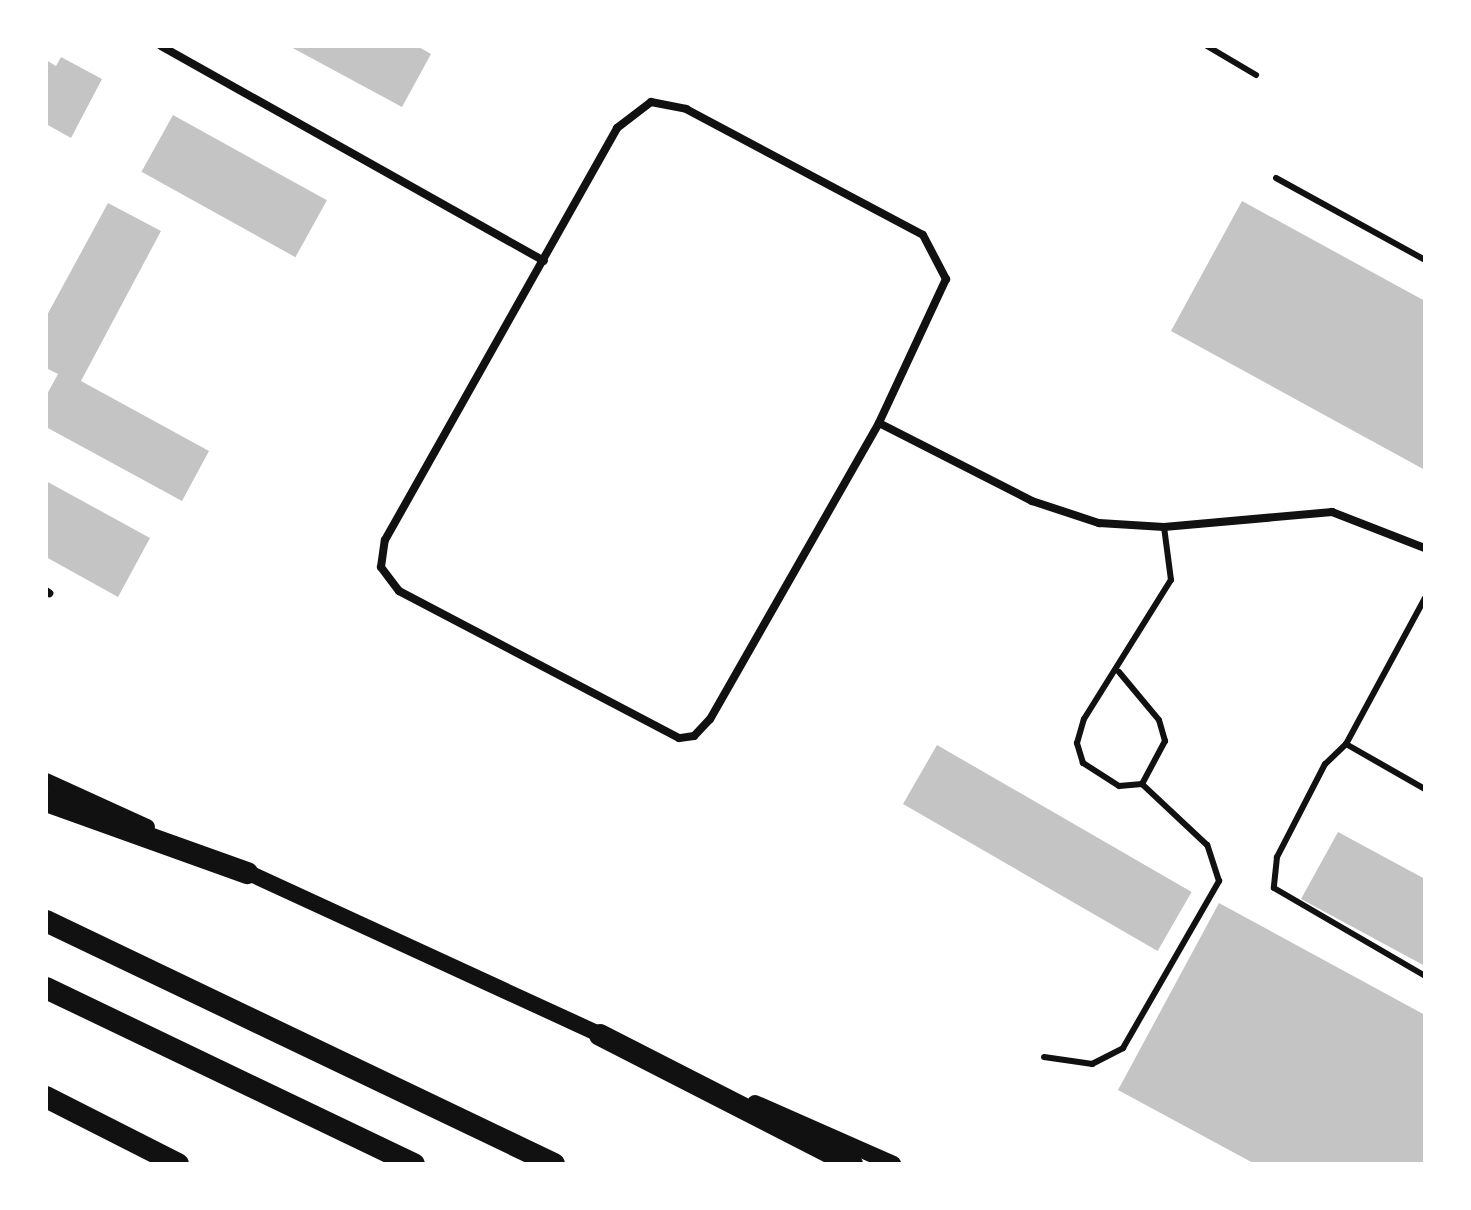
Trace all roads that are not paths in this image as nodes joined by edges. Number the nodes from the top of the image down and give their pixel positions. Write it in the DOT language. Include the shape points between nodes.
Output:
graph roads {
  1 [pos="161,46"];
  2 [pos="1207,46"];
  3 [pos="1256,75"];
  4 [pos="1276,178"];
  5 [pos="1425,260"];
  6 [pos="544,261"];
  7 [pos="879,423"];
  8 [pos="1164,527"];
  9 [pos="1425,548"];
  10 [pos="1425,598"];
  11 [pos="1119,672"];
  12 [pos="1346,744"];
  13 [pos="46,781"];
  14 [pos="1142,784"];
  15 [pos="1425,789"];
  16 [pos="46,801"];
  17 [pos="247,873"];
  18 [pos="46,921"];
  19 [pos="1425,976"];
  20 [pos="46,988"];
  21 [pos="600,1035"];
  22 [pos="1044,1057"];
  23 [pos="46,1097"];
  24 [pos="46,1105"];
  25 [pos="179,1164"];
  26 [pos="414,1164"];
  27 [pos="554,1164"];
  28 [pos="852,1164"];
  29 [pos="893,1164"];
  1 -- 6 [label="street"];
  2 -- 3 [label="lane"];
  4 -- 5 [label="lane"];
  6 -- 7 [label="street" via="625,117 651,102 686,109 923,235 938,252 946,279 941,301"];
  6 -- 7 [label="street" via="385,540 381,567 399,591 670,736 694,736 710,719"];
  7 -- 8 [label="street" via="1056,511 1099,523"];
  8 -- 9 [label="street" via="1332,512"];
  8 -- 11 [label="lane" via="1171,580"];
  10 -- 12 [label="lane"];
  11 -- 14 [label="lane" via="1159,720 1165,741"];
  11 -- 14 [label="lane" via="1084,719 1077,743 1083,763 1119,786"];
  12 -- 15 [label="lane"];
  12 -- 19 [label="lane" via="1320,773 1277,857 1274,888"];
  13 -- 17 [label="main road"];
  14 -- 22 [label="lane" via="1207,845 1219,881 1123,1048 1092,1064"];
  16 -- 17 [label="highway"];
  17 -- 21 [label="main road"];
  18 -- 27 [label="highway"];
  20 -- 26 [label="highway"];
  21 -- 28 [label="highway"];
  21 -- 29 [label="main road"];
  23 -- 25 [label="highway"];
  24 -- 25 [label="main road"];
}
